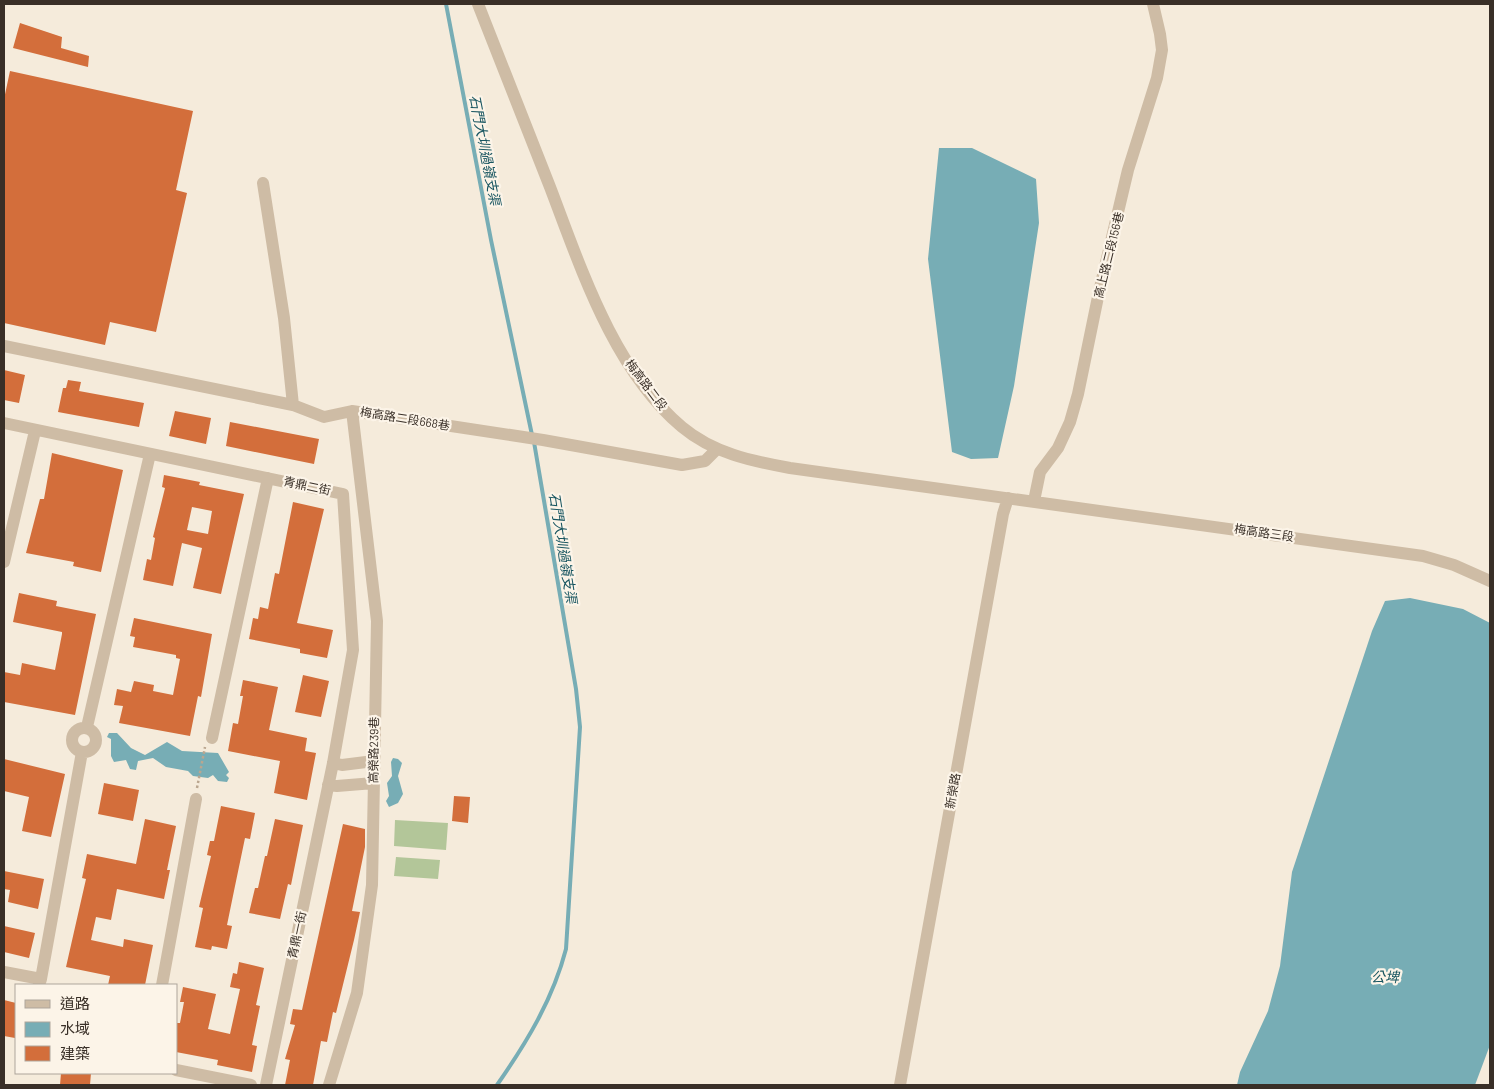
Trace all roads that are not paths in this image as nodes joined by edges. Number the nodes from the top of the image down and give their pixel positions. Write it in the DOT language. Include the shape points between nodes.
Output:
graph roads {
  1 [pos="478,4"];
  2 [pos="1153,4"];
  3 [pos="263,183"];
  4 [pos="4,346"];
  5 [pos="293,405"];
  6 [pos="352,410"];
  7 [pos="4,423"];
  8 [pos="35,431"];
  9 [pos="716,449"];
  10 [pos="150,454"];
  11 [pos="268,478"];
  12 [pos="1008,498"];
  13 [pos="1034,501"];
  14 [pos="4,562"];
  15 [pos="1490,581"];
  16 [pos="87,727"];
  17 [pos="208,744"];
  18 [pos="82,752"];
  19 [pos="374,761"];
  20 [pos="333,763"];
  21 [pos="374,782"];
  22 [pos="328,784"];
  23 [pos="196,798"];
  24 [pos="4,972"];
  25 [pos="40,982"];
  26 [pos="162,984"];
  27 [pos="178,1070"];
  28 [pos="251,1085"];
  29 [pos="266,1085"];
  30 [pos="329,1085"];
  31 [pos="900,1085"];
  1 -- 9 [label="street, 梅高路二段" via="613,340 658,404 683,427"];
  2 -- 13 [label="street, 高上路二段156巷" via="1162,50 1157,78 1128,170 1076,404 1058,448 1040,472"];
  3 -- 5 [label="street" via="284,318"];
  4 -- 5 [label="street, 梅高路二段668巷"];
  5 -- 6 [label="street, 梅高路二段668巷" via="324,417"];
  6 -- 9 [label="street, 梅高路二段668巷" via="682,465 705,461"];
  6 -- 19 [label="street, 高榮路239巷" via="376,621"];
  7 -- 8 [label="street, 青鼎二街"];
  8 -- 10 [label="street, 青鼎二街"];
  8 -- 14 [label="street"];
  9 -- 12 [label="street, 梅高路二段" via="763,463"];
  10 -- 11 [label="street, 青鼎二街"];
  10 -- 16 [label="street"];
  11 -- 17 [label="street"];
  11 -- 20 [label="street, 青鼎二街" via="343,494 353,650"];
  12 -- 13 [label="street, 梅高路二段"];
  12 -- 31 [label="street, 新榮路"];
  13 -- 15 [label="street, 梅高路三段" via="1423,556"];
  16 -- 18 [label="street" via="96,734 96,742 93,749"];
  16 -- 18 [label="street" via="78,729 72,739 74,748"];
  18 -- 25 [label="street"];
  19 -- 20 [label="street"];
  19 -- 21 [label="street, 高榮路239巷"];
  20 -- 22 [label="street, 青鼎一街"];
  21 -- 22 [label="street"];
  21 -- 30 [label="street, 高榮路239巷" via="372,885 357,993"];
  22 -- 29 [label="street, 青鼎一街"];
  23 -- 26 [label="street"];
  24 -- 25 [label="street"];
  27 -- 28 [label="street"];
}
